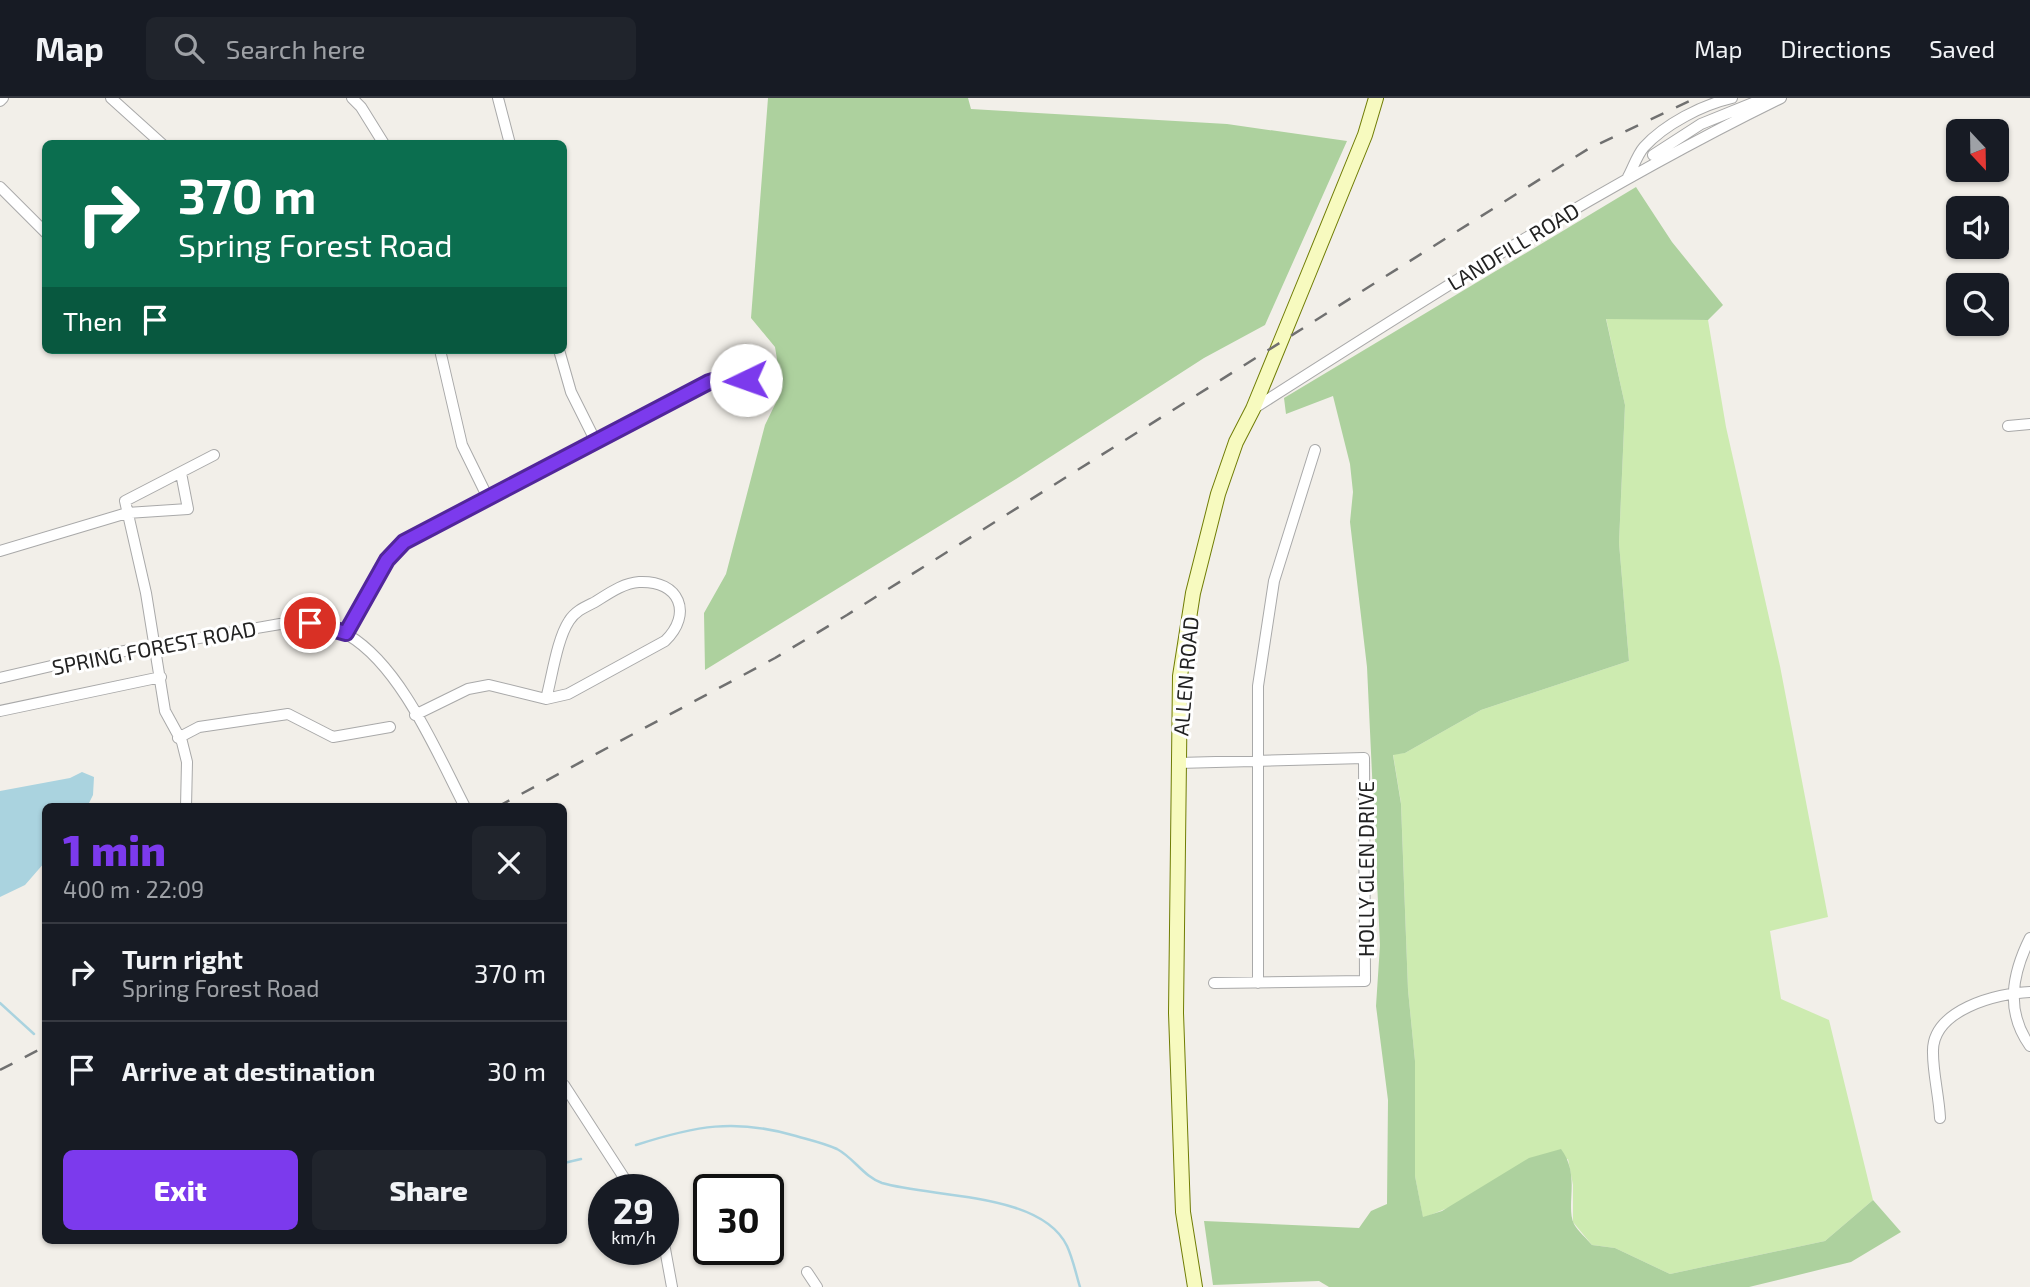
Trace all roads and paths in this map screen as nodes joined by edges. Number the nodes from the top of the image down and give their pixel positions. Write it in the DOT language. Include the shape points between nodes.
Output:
graph roads {
  1 [pos="111,98"];
  2 [pos="352,98"];
  3 [pos="498,98"];
  4 [pos="1376,98"];
  5 [pos="1732,98"];
  6 [pos="1765,98"];
  7 [pos="1781,98"];
  8 [pos="158,140"];
  9 [pos="382,140"];
  10 [pos="509,140"];
  11 [pos="1630,173"];
  12 [pos="0,187"];
  13 [pos="42,229"];
  14 [pos="441,354"];
  15 [pos="560,354"];
  16 [pos="771,382"];
  17 [pos="1253,409"];
  18 [pos="2030,424"];
  19 [pos="2008,426"];
  20 [pos="596,442"];
  21 [pos="1315,450"];
  22 [pos="214,455"];
  23 [pos="181,473"];
  24 [pos="489,500"];
  25 [pos="127,513"];
  26 [pos="0,551"];
  27 [pos="346,633"];
  28 [pos="156,646"];
  29 [pos="161,677"];
  30 [pos="0,678"];
  31 [pos="546,699"];
  32 [pos="0,712"];
  33 [pos="415,715"];
  34 [pos="390,727"];
  35 [pos="178,738"];
  36 [pos="1256,761"];
  37 [pos="1178,763"];
  38 [pos="186,803"];
  39 [pos="464,803"];
  40 [pos="2030,937"];
  41 [pos="1214,983"];
  42 [pos="1258,983"];
  43 [pos="2030,992"];
  44 [pos="2012,993"];
  45 [pos="2030,1046"];
  46 [pos="567,1090"];
  47 [pos="1940,1118"];
  48 [pos="622,1174"];
  49 [pos="668,1265"];
  50 [pos="807,1272"];
  51 [pos="672,1287"];
  52 [pos="817,1287"];
  53 [pos="1195,1287"];
  1 -- 8 [label="street"];
  2 -- 9 [label="street"];
  3 -- 10 [label="street"];
  4 -- 17 [label="main road, ALLEN ROAD"];
  5 -- 11 [label="street" via="1713,102 1665,130 1642,149"];
  6 -- 11 [label="street" via="1701,124"];
  7 -- 11 [label="street, LANDFILL ROAD"];
  11 -- 17 [label="street, LANDFILL ROAD"];
  12 -- 13 [label="street"];
  14 -- 24 [label="street" via="461,446"];
  15 -- 20 [label="street" via="571,392"];
  16 -- 20 [label="street" via="722,378 709,382"];
  17 -- 37 [label="main road, ALLEN ROAD" via="1218,494 1193,593 1180,676"];
  18 -- 19 [label="street"];
  20 -- 24 [label="street"];
  21 -- 36 [label="street" via="1274,581 1258,686"];
  22 -- 23 [label="street"];
  23 -- 25 [label="street" via="125,501"];
  23 -- 25 [label="street" via="188,509"];
  24 -- 27 [label="street" via="404,542 387,560"];
  25 -- 26 [label="street"];
  25 -- 28 [label="street"];
  27 -- 28 [label="street, SPRING FOREST ROAD" via="310,623 280,624"];
  27 -- 33 [label="street, SPRING FOREST ROAD" via="388,670"];
  28 -- 29 [label="street"];
  28 -- 30 [label="street, SPRING FOREST ROAD"];
  29 -- 32 [label="street"];
  29 -- 35 [label="street" via="165,711"];
  31 -- 31 [label="street" via="568,694 665,641 676,630 682,607 677,596 669,589 635,583 576,612 567,622"];
  31 -- 33 [label="street" via="489,685 468,689"];
  33 -- 39 [label="street, SPRING FOREST ROAD"];
  34 -- 35 [label="street" via="333,737 288,714 199,727"];
  35 -- 38 [label="street" via="187,762"];
  36 -- 37 [label="street, HOLLY GLEN DRIVE"];
  36 -- 42 [label="street"];
  36 -- 42 [label="street, HOLLY GLEN DRIVE" via="1364,758 1365,981"];
  37 -- 53 [label="main road, ALLEN ROAD" via="1176,1013 1183,1212"];
  40 -- 44 [label="street"];
  41 -- 42 [label="street, HOLLY GLEN DRIVE"];
  43 -- 44 [label="street"];
  44 -- 45 [label="street" via="2019,1025"];
  44 -- 47 [label="street" via="1951,1018 1935,1039 1932,1051"];
  46 -- 48 [label="street"];
  49 -- 51 [label="street"];
  50 -- 52 [label="street"];
}
